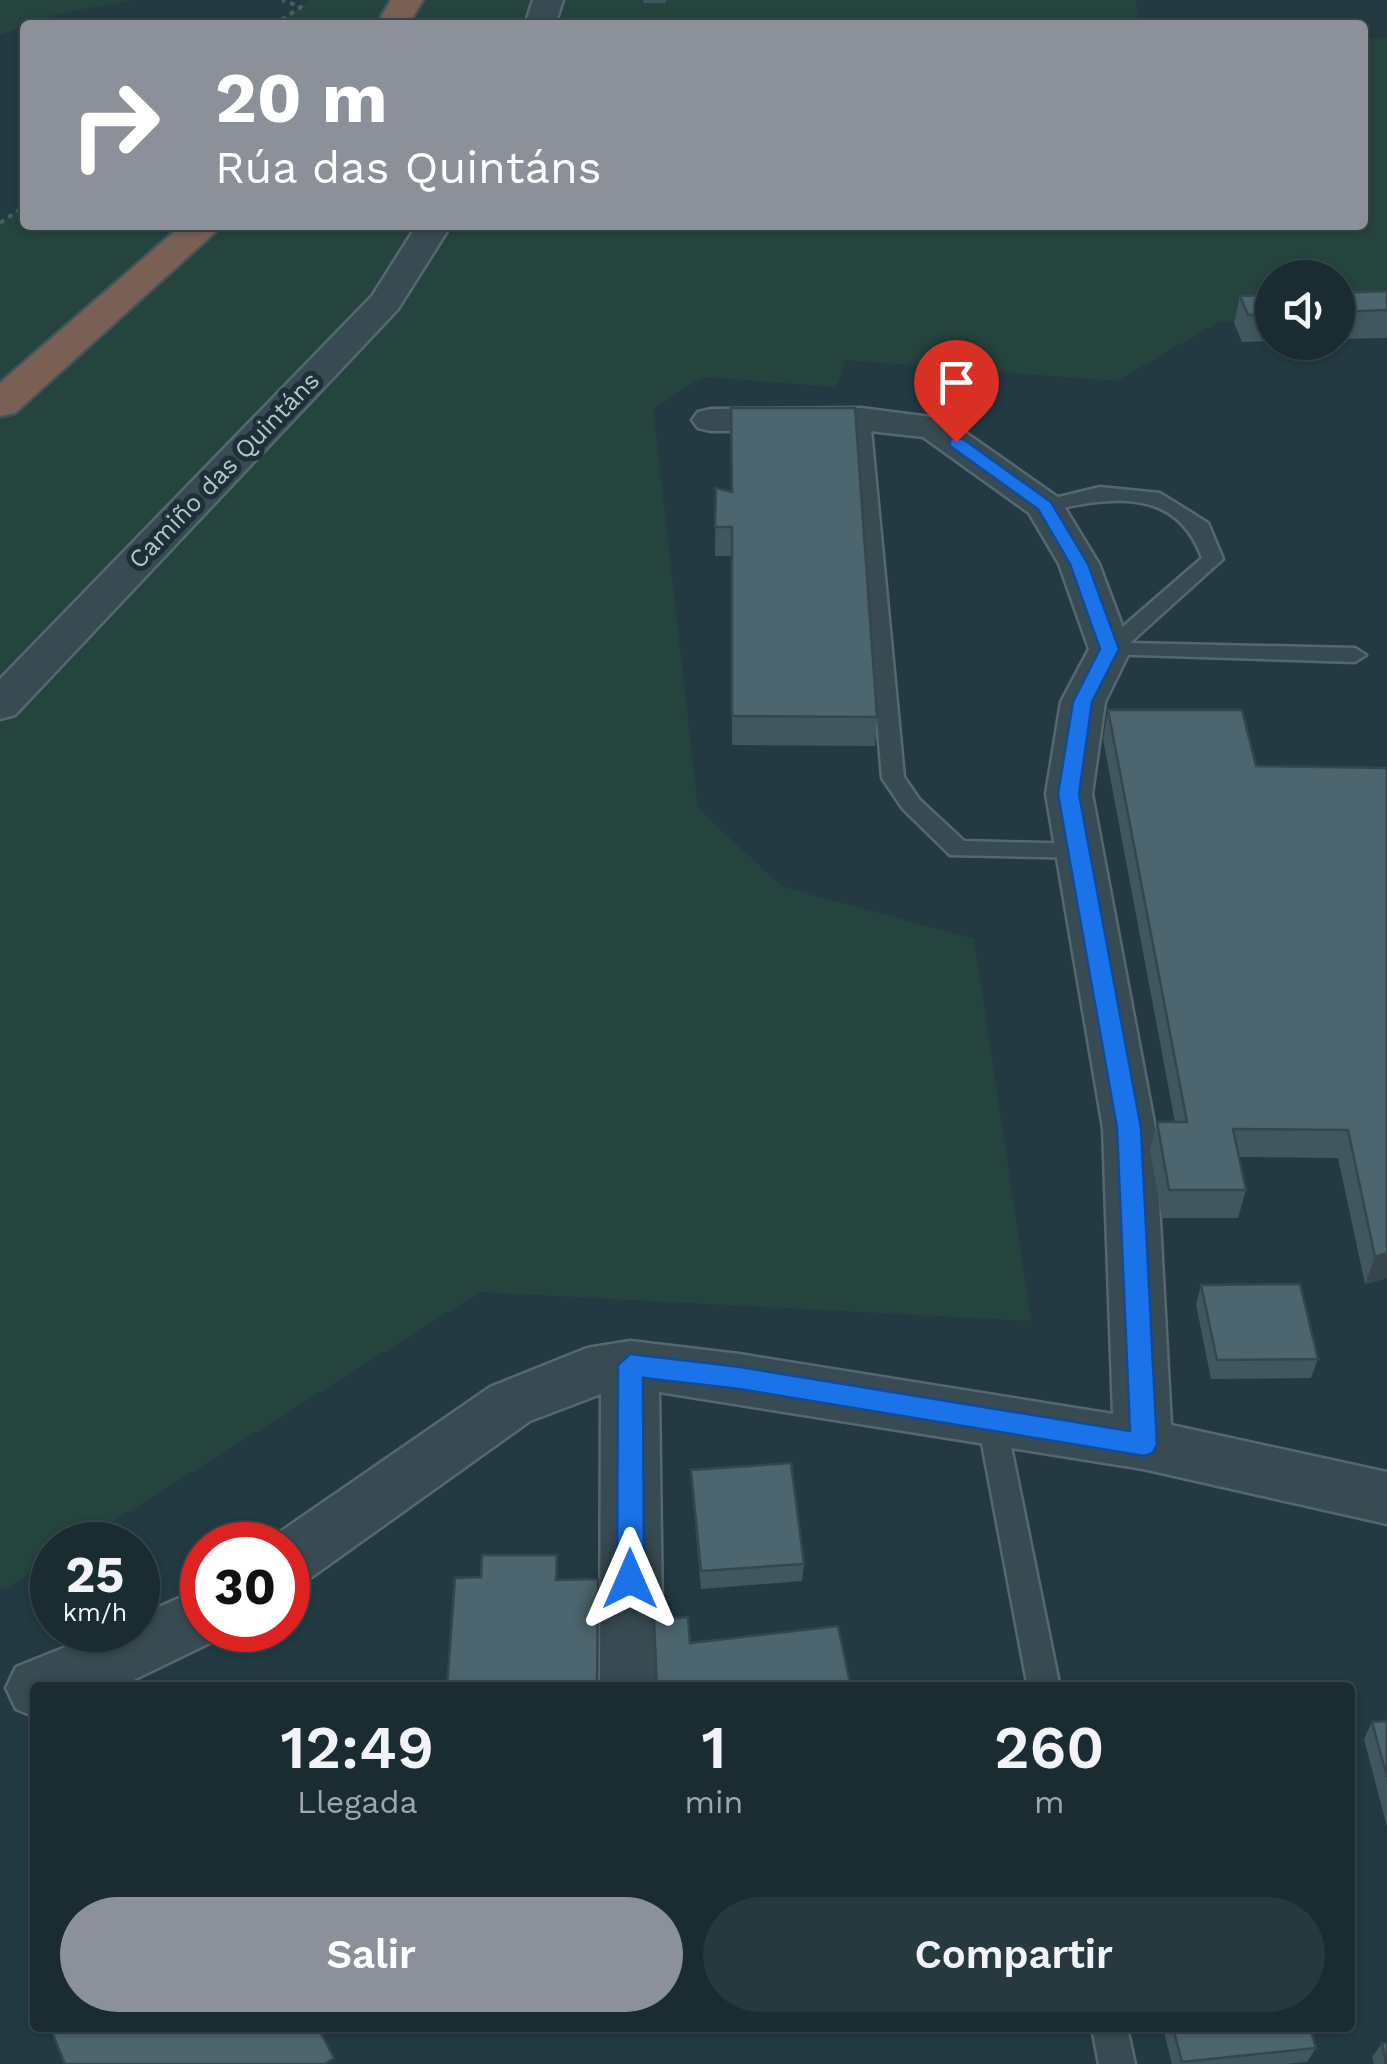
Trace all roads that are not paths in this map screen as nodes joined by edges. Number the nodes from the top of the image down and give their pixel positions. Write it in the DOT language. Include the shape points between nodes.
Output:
graph roads {
  1 [pos="198,230"];
  2 [pos="431,230"];
  3 [pos="0,404"];
  4 [pos="862,419"];
  5 [pos="712,420"];
  6 [pos="1045,506"];
  7 [pos="1110,649"];
  8 [pos="1355,654"];
  9 [pos="0,705"];
  10 [pos="1080,852"];
  11 [pos="630,1365"];
  12 [pos="992,1422"];
  13 [pos="1144,1444"];
  14 [pos="1387,1498"];
  15 [pos="310,1545"];
  16 [pos="180,1627"];
  17 [pos="52,1682"];
  18 [pos="630,1682"];
  19 [pos="1043,1682"];
  20 [pos="30,1690"];
  21 [pos="0,1701"];
  22 [pos="1111,2032"];
  23 [pos="1118,2064"];
  1 -- 3 [label="highway"];
  2 -- 9 [label="street, Camiño das Quintáns" via="386,302"];
  4 -- 5 [label="street"];
  4 -- 6 [label="street" via="934,427"];
  4 -- 10 [label="lane" via="893,778 958,850"];
  6 -- 7 [label="street" via="1079,564"];
  6 -- 7 [label="lane" via="1100,493 1153,497 1202,527 1213,559"];
  7 -- 8 [label="lane"];
  7 -- 10 [label="street" via="1082,702 1069,794"];
  10 -- 13 [label="street" via="1129,1128"];
  11 -- 12 [label="street"];
  11 -- 15 [label="street" via="587,1372 510,1404"];
  11 -- 18 [label="street"];
  12 -- 13 [label="street"];
  12 -- 19 [label="lane"];
  13 -- 14 [label="street"];
  16 -- 17 [label="street"];
  20 -- 21 [label="street"];
  22 -- 23 [label="lane"];
}
